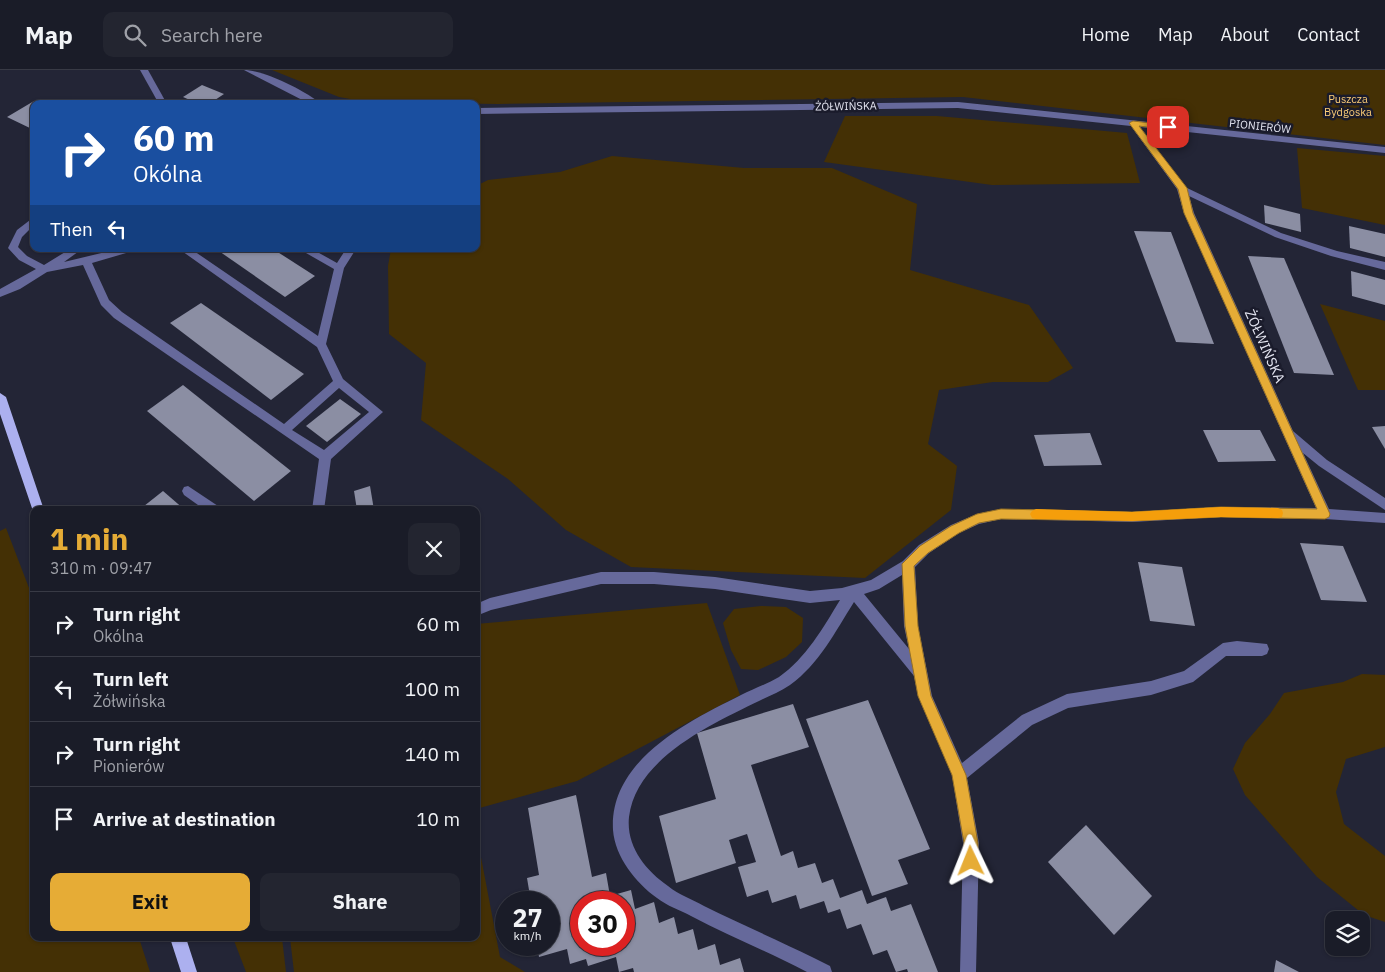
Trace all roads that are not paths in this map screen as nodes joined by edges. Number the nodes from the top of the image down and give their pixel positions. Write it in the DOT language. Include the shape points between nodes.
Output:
graph roads {
  1 [pos="144,70"];
  2 [pos="248,70"];
  3 [pos="161,100"];
  4 [pos="310,100"];
  5 [pos="480,111"];
  6 [pos="1133,123"];
  7 [pos="1385,150"];
  8 [pos="1182,188"];
  9 [pos="30,223"];
  10 [pos="72,252"];
  11 [pos="118,252"];
  12 [pos="188,252"];
  13 [pos="310,252"];
  14 [pos="349,252"];
  15 [pos="86,261"];
  16 [pos="1385,266"];
  17 [pos="339,268"];
  18 [pos="44,269"];
  19 [pos="0,293"];
  20 [pos="321,344"];
  21 [pos="339,382"];
  22 [pos="0,396"];
  23 [pos="284,430"];
  24 [pos="1288,433"];
  25 [pos="325,457"];
  26 [pos="188,491"];
  27 [pos="1385,505"];
  28 [pos="37,506"];
  29 [pos="209,506"];
  30 [pos="319,506"];
  31 [pos="1325,514"];
  32 [pos="1385,518"];
  33 [pos="908,564"];
  34 [pos="853,591"];
  35 [pos="480,608"];
  36 [pos="1262,649"];
  37 [pos="920,673"];
  38 [pos="959,775"];
  39 [pos="179,941"];
  40 [pos="189,972"];
  41 [pos="824,972"];
  42 [pos="968,972"];
  1 -- 3 [label="street"];
  2 -- 4 [label="street"];
  5 -- 6 [label="street, ŻÓŁWIŃSKA" via="958,105"];
  6 -- 7 [label="street, PIONIERÓW"];
  6 -- 8 [label="street, ŻÓŁWIŃSKA"];
  8 -- 16 [label="street, ŻÓŁWIŃSKA" via="1278,235"];
  8 -- 24 [label="street, ŻÓŁWIŃSKA" via="1189,213"];
  9 -- 18 [label="street" via="14,239 13,248 23,258"];
  10 -- 18 [label="street"];
  11 -- 15 [label="street"];
  12 -- 20 [label="street"];
  13 -- 17 [label="street"];
  14 -- 17 [label="street"];
  15 -- 18 [label="street"];
  15 -- 23 [label="street" via="105,302 118,315"];
  17 -- 20 [label="street"];
  18 -- 19 [label="street"];
  20 -- 21 [label="street"];
  21 -- 23 [label="street"];
  21 -- 25 [label="street" via="377,412"];
  22 -- 28 [label="main road"];
  23 -- 25 [label="street"];
  24 -- 27 [label="street" via="1323,463"];
  24 -- 31 [label="street, ŻÓŁWIŃSKA"];
  25 -- 30 [label="street"];
  26 -- 29 [label="street"];
  31 -- 32 [label="street"];
  31 -- 33 [label="street" via="1001,514 977,519 955,529"];
  33 -- 34 [label="street" via="874,585"];
  33 -- 37 [label="street" via="911,626"];
  34 -- 35 [label="street" via="810,597 654,578 601,578"];
  34 -- 37 [label="street"];
  34 -- 41 [label="street" via="810,658 784,681 712,717 662,749 638,774 624,802 619,824 623,848 634,866 659,890"];
  36 -- 38 [label="street" via="1223,650 1188,677 1151,688 1067,701 1027,720"];
  37 -- 38 [label="street" via="925,696"];
  38 -- 42 [label="street" via="971,843"];
  39 -- 40 [label="main road"];
}
